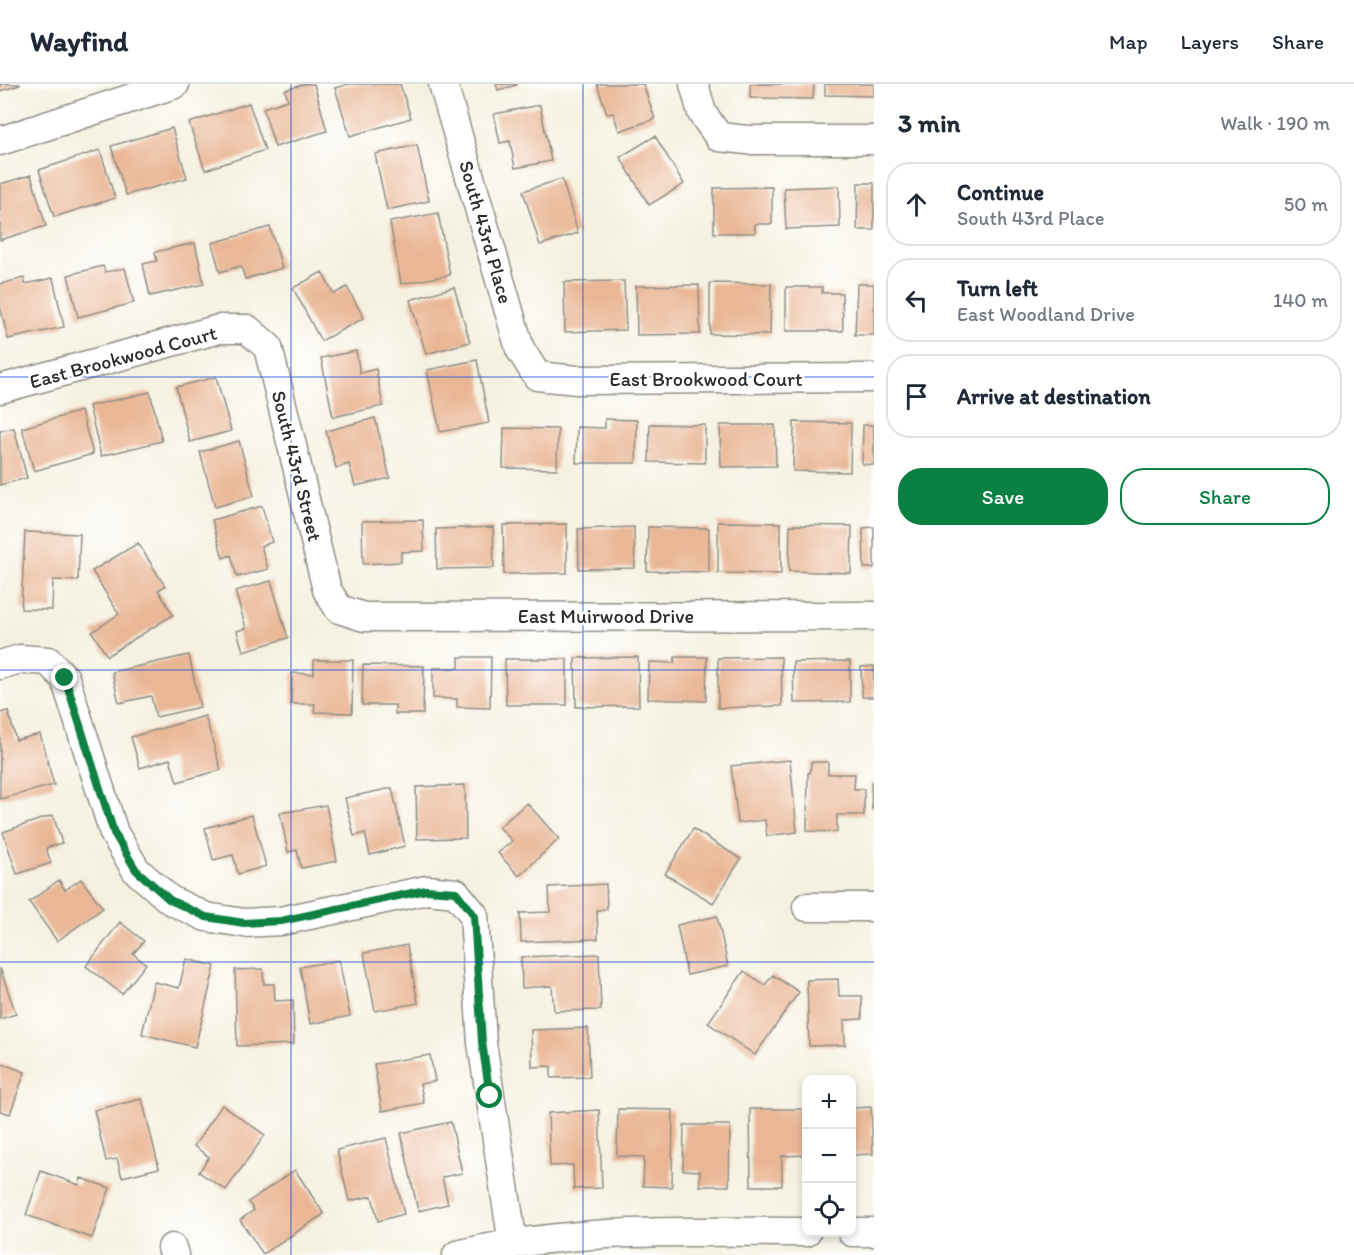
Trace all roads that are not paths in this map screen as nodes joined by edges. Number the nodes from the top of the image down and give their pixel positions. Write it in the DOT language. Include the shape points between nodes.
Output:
graph roads {
  1 [pos="175,84"];
  2 [pos="443,84"];
  3 [pos="694,84"];
  4 [pos="874,140"];
  5 [pos="0,141"];
  6 [pos="247,329"];
  7 [pos="537,376"];
  8 [pos="874,378"];
  9 [pos="0,389"];
  10 [pos="339,609"];
  11 [pos="874,616"];
  12 [pos="0,665"];
  13 [pos="807,907"];
  14 [pos="874,907"];
  15 [pos="802,1232"];
  16 [pos="856,1232"];
  17 [pos="874,1232"];
  18 [pos="513,1244"];
  19 [pos="458,1255"];
  1 -- 5 [label="street"];
  2 -- 7 [label="street, South 43rd Place" via="520,349"];
  3 -- 4 [label="street" via="702,113 719,137"];
  6 -- 9 [label="street, East Brookwood Court" via="219,329"];
  6 -- 10 [label="street, South 43rd Street" via="268,347 327,590"];
  7 -- 8 [label="street, East Brookwood Court" via="577,380"];
  10 -- 11 [label="street, East Muirwood Drive" via="364,617"];
  12 -- 18 [label="street" via="20,659 48,661 65,678 114,833 136,870 170,900 206,917 244,923 281,921 426,890 456,892 474,915 482,1042"];
  13 -- 14 [label="street"];
  15 -- 18 [label="street" via="629,1234"];
  16 -- 17 [label="street"];
  18 -- 19 [label="street"];
}
